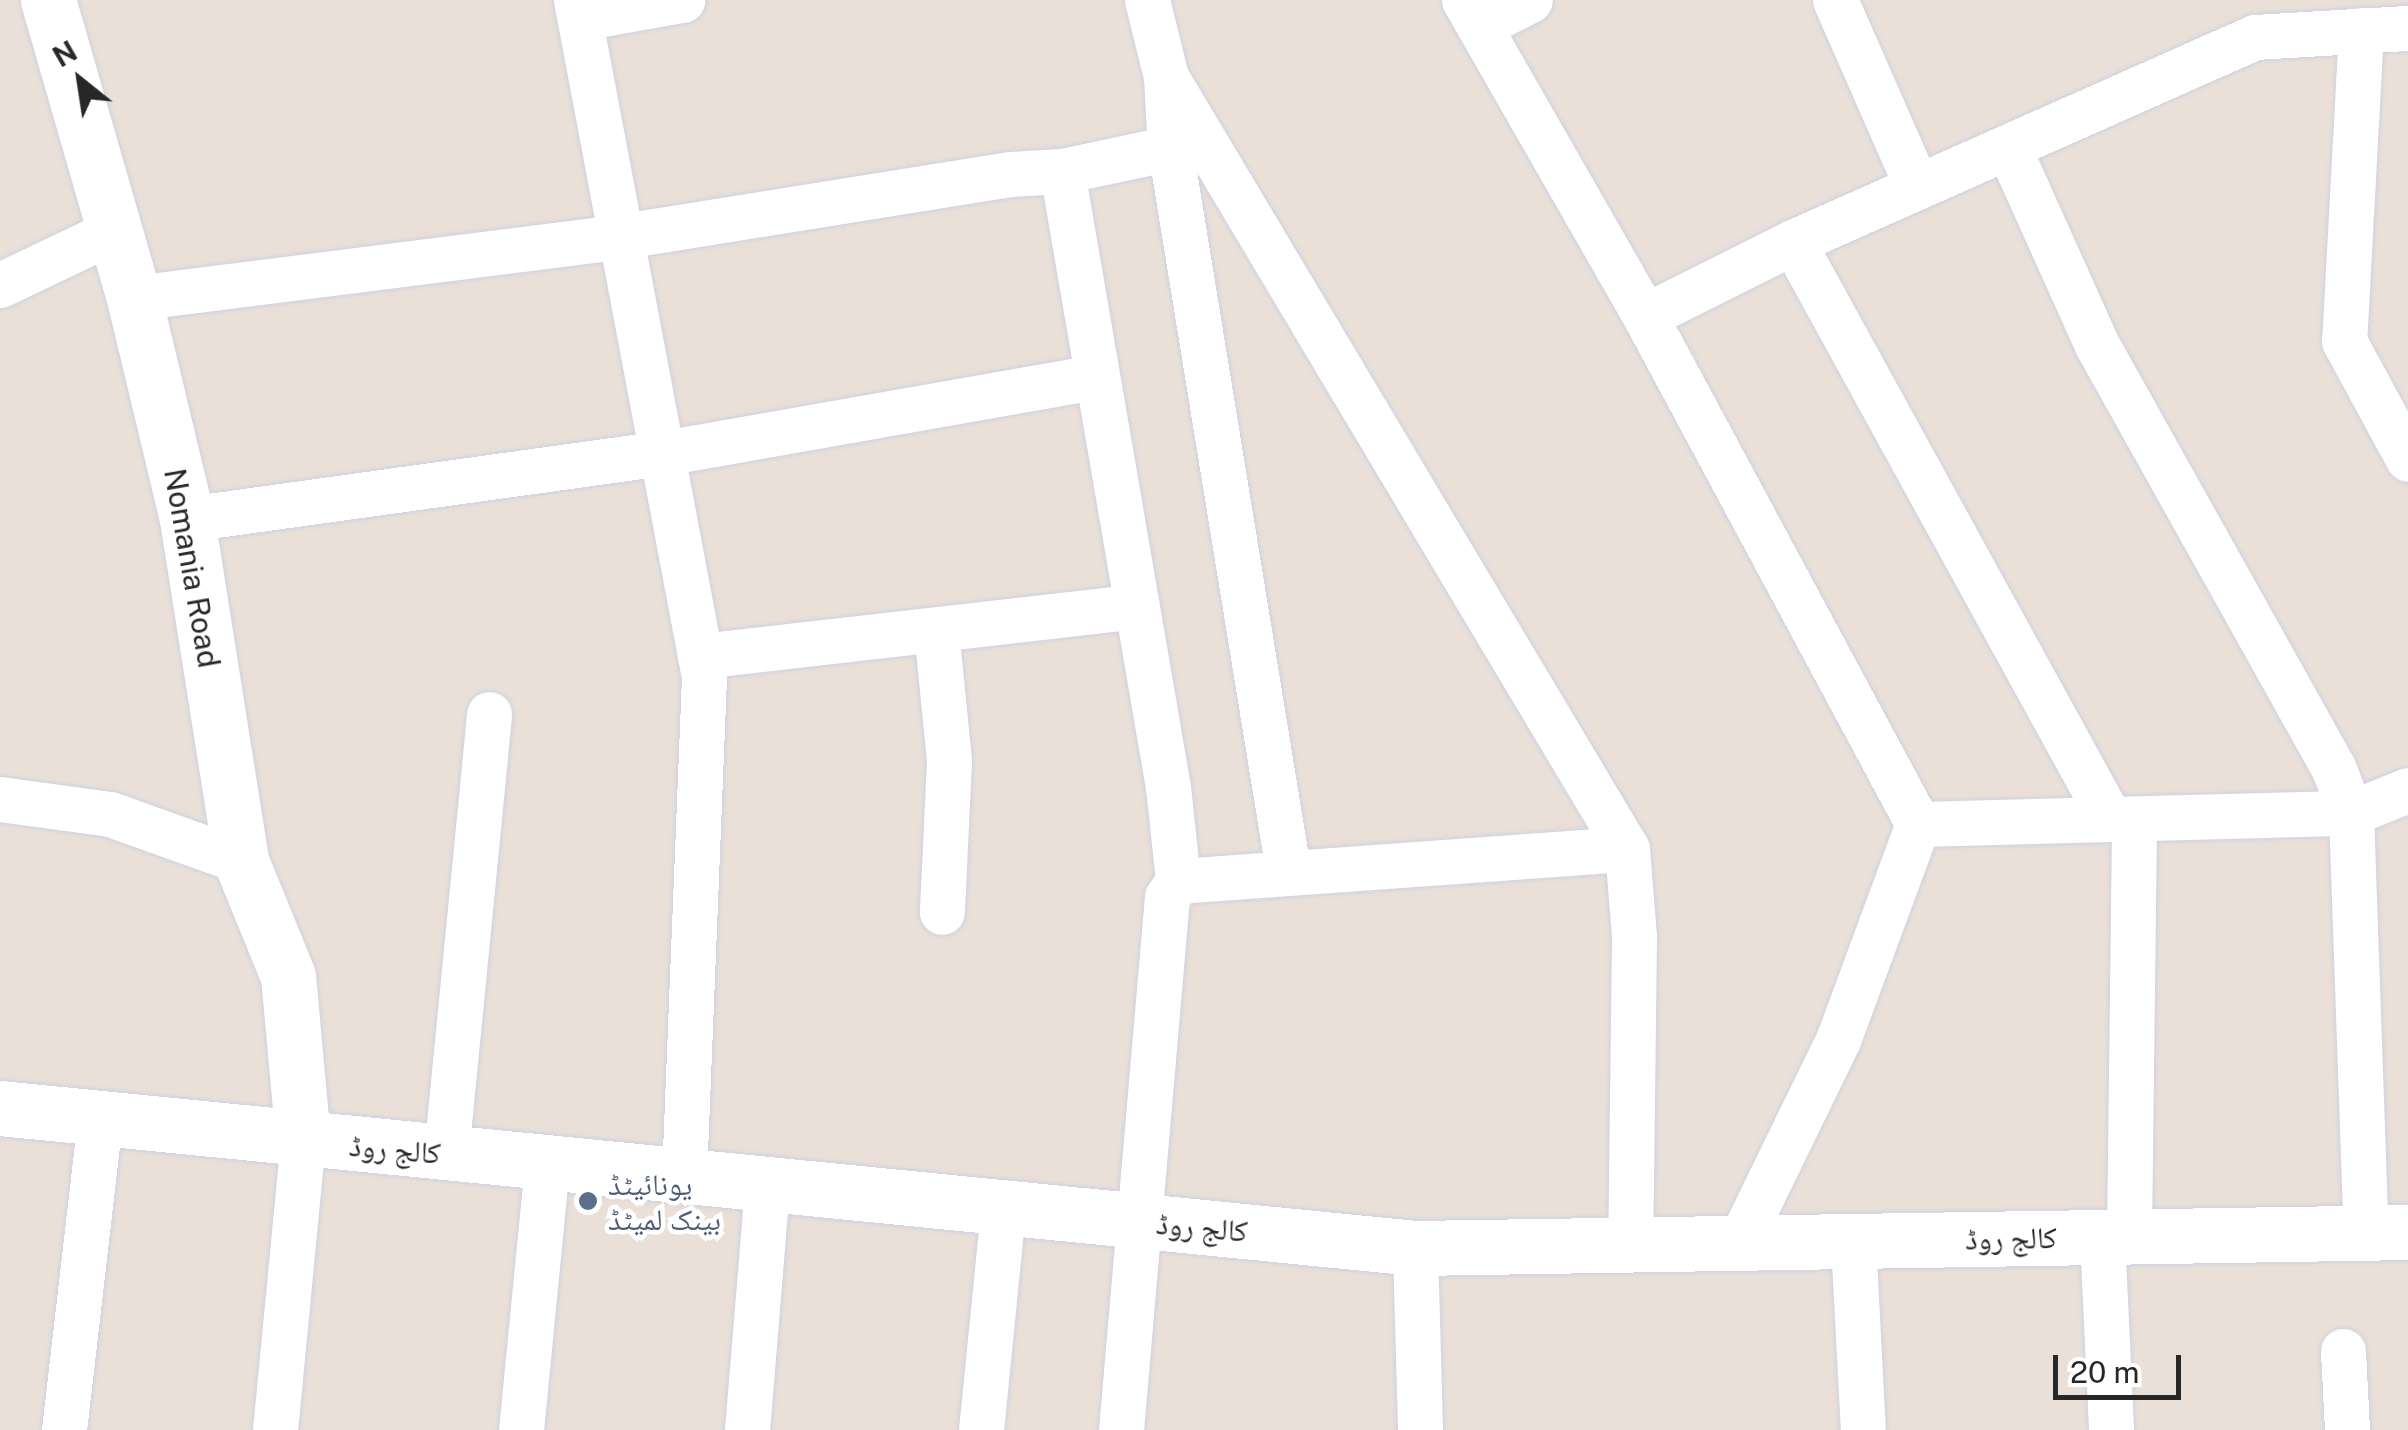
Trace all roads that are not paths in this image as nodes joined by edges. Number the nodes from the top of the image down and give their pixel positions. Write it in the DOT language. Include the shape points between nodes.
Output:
graph roads {
  1 [pos="48,0"];
  2 [pos="682,0"];
  3 [pos="1147,0"];
  4 [pos="1530,0"];
  5 [pos="1835,0"];
  6 [pos="578,9"];
  7 [pos="1472,13"];
  8 [pos="2408,28"];
  9 [pos="2361,30"];
  10 [pos="1166,77"];
  11 [pos="2008,146"];
  12 [pos="1170,148"];
  13 [pos="1062,171"];
  14 [pos="1917,187"];
  15 [pos="113,232"];
  16 [pos="618,237"];
  17 [pos="1793,242"];
  18 [pos="0,286"];
  19 [pos="134,298"];
  20 [pos="1645,316"];
  21 [pos="1094,377"];
  22 [pos="658,454"];
  23 [pos="2408,460"];
  24 [pos="188,519"];
  25 [pos="1136,606"];
  26 [pos="936,630"];
  27 [pos="700,656"];
  28 [pos="489,714"];
  29 [pos="2408,790"];
  30 [pos="0,799"];
  31 [pos="2351,813"];
  32 [pos="2122,819"];
  33 [pos="1918,824"];
  34 [pos="1626,849"];
  35 [pos="241,861"];
  36 [pos="1288,870"];
  37 [pos="1178,881"];
  38 [pos="942,912"];
  39 [pos="0,1108"];
  40 [pos="100,1118"];
  41 [pos="303,1141"];
  42 [pos="446,1154"];
  43 [pos="547,1164"];
  44 [pos="684,1178"];
  45 [pos="768,1187"];
  46 [pos="1002,1211"];
  47 [pos="1143,1222"];
  48 [pos="2387,1232"];
  49 [pos="2116,1236"];
  50 [pos="1854,1241"];
  51 [pos="1740,1243"];
  52 [pos="1630,1244"];
  53 [pos="1415,1248"];
  54 [pos="2343,1350"];
  55 [pos="64,1430"];
  56 [pos="275,1430"];
  57 [pos="522,1430"];
  58 [pos="748,1430"];
  59 [pos="981,1430"];
  60 [pos="1122,1430"];
  61 [pos="1420,1430"];
  62 [pos="1864,1430"];
  63 [pos="2110,1430"];
  64 [pos="2348,1430"];
  1 -- 15 [label="main road, Nomania Road"];
  2 -- 6 [label="street"];
  3 -- 10 [label="street"];
  4 -- 7 [label="street"];
  5 -- 14 [label="street"];
  6 -- 16 [label="street"];
  7 -- 20 [label="street"];
  8 -- 9 [label="street"];
  9 -- 11 [label="street" via="2256,37"];
  9 -- 23 [label="street" via="2344,341"];
  10 -- 12 [label="street"];
  10 -- 34 [label="street"];
  11 -- 14 [label="street"];
  11 -- 31 [label="street" via="2097,346 2334,767"];
  12 -- 13 [label="street"];
  12 -- 36 [label="street"];
  13 -- 16 [label="street"];
  13 -- 21 [label="street"];
  14 -- 17 [label="street"];
  15 -- 18 [label="street"];
  15 -- 19 [label="main road, Nomania Road"];
  16 -- 19 [label="street"];
  16 -- 22 [label="street"];
  17 -- 20 [label="street"];
  17 -- 32 [label="street"];
  19 -- 24 [label="main road, Nomania Road"];
  20 -- 33 [label="street"];
  21 -- 22 [label="street"];
  21 -- 25 [label="street"];
  22 -- 24 [label="street"];
  22 -- 27 [label="street"];
  24 -- 35 [label="main road, Nomania Road"];
  25 -- 26 [label="street"];
  25 -- 37 [label="street"];
  26 -- 27 [label="street"];
  26 -- 38 [label="street" via="948,762"];
  27 -- 44 [label="street"];
  28 -- 42 [label="street"];
  29 -- 31 [label="street"];
  30 -- 35 [label="street" via="110,814"];
  31 -- 32 [label="street"];
  31 -- 48 [label="street"];
  32 -- 33 [label="street"];
  32 -- 49 [label="street"];
  33 -- 51 [label="street" via="1838,1040"];
  34 -- 36 [label="street"];
  34 -- 52 [label="street" via="1634,936"];
  35 -- 41 [label="main road, Nomania Road" via="288,976"];
  36 -- 37 [label="street"];
  37 -- 47 [label="street" via="1166,896"];
  39 -- 40 [label="main road, کالج روڈ"];
  40 -- 41 [label="main road, کالج روڈ"];
  40 -- 55 [label="street"];
  41 -- 42 [label="main road, کالج روڈ"];
  41 -- 56 [label="street"];
  42 -- 43 [label="main road, کالج روڈ"];
  43 -- 44 [label="main road, کالج روڈ"];
  43 -- 57 [label="street"];
  44 -- 45 [label="main road, کالج روڈ"];
  45 -- 46 [label="main road, کالج روڈ"];
  45 -- 58 [label="street"];
  46 -- 47 [label="main road, کالج روڈ"];
  46 -- 59 [label="street"];
  47 -- 53 [label="main road, کالج روڈ"];
  47 -- 60 [label="street"];
  48 -- 49 [label="main road, کالج روڈ"];
  49 -- 50 [label="main road, کالج روڈ"];
  49 -- 63 [label="street"];
  50 -- 51 [label="main road, کالج روڈ"];
  50 -- 62 [label="street"];
  51 -- 52 [label="main road, کالج روڈ"];
  52 -- 53 [label="main road, کالج روڈ"];
  53 -- 61 [label="street"];
  54 -- 64 [label="street"];
}
